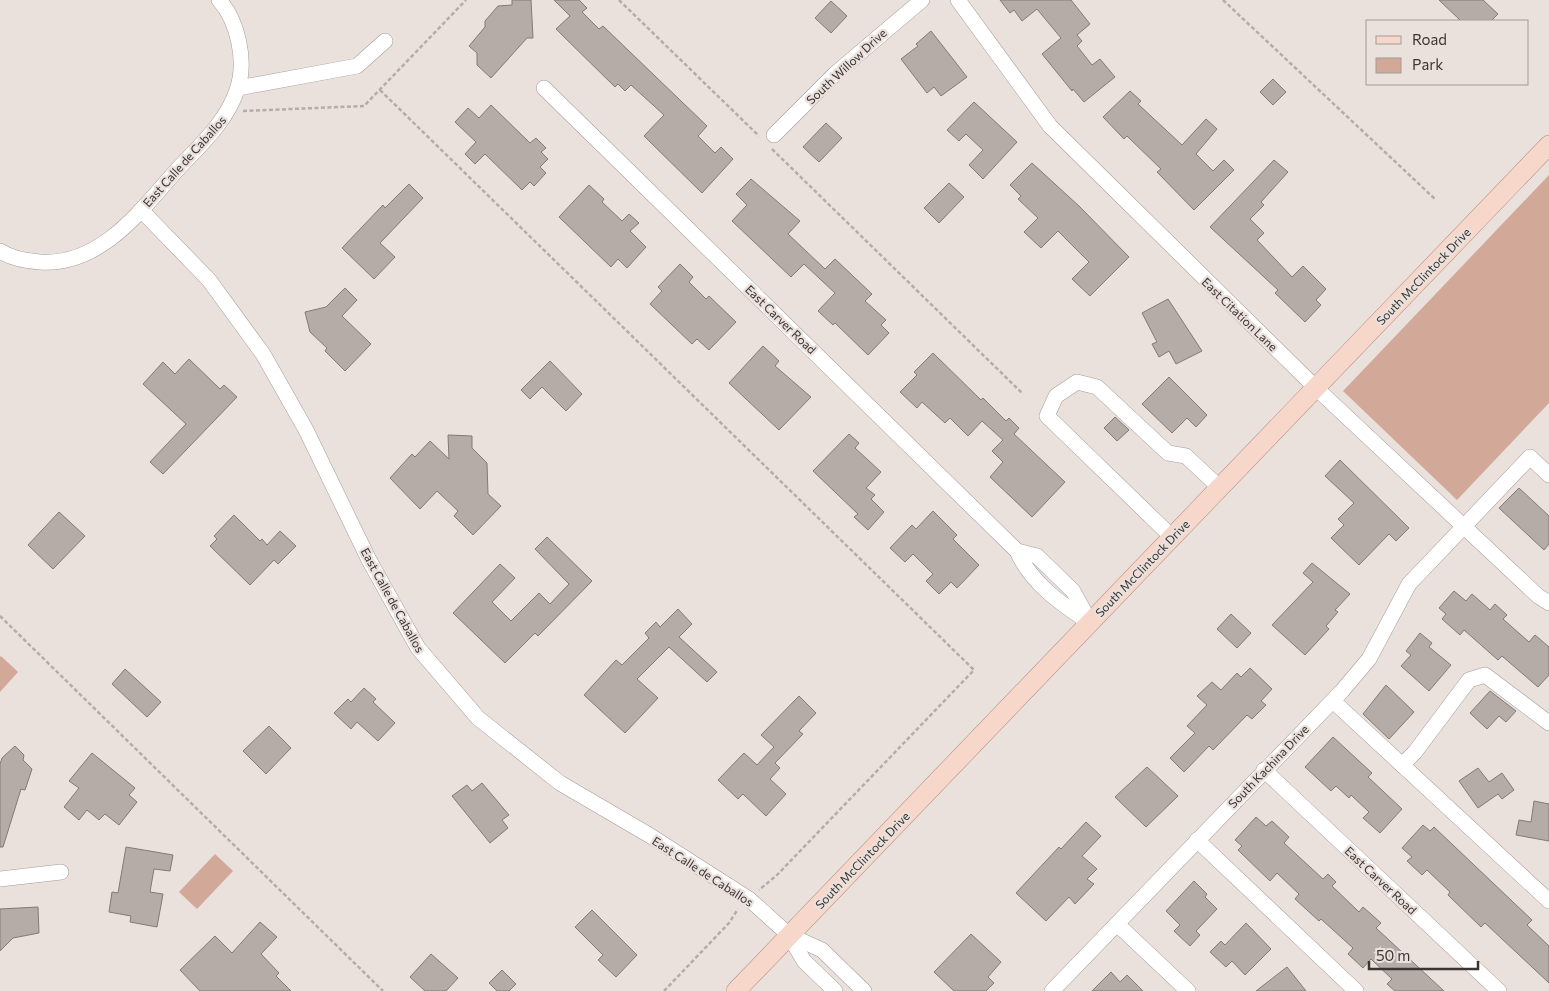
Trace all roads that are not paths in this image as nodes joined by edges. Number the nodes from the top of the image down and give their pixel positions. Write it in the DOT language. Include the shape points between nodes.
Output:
graph roads {
  1 [pos="219,0"];
  2 [pos="922,0"];
  3 [pos="958,0"];
  4 [pos="385,41"];
  5 [pos="238,88"];
  6 [pos="544,88"];
  7 [pos="766,138"];
  8 [pos="1549,146"];
  9 [pos="141,210"];
  10 [pos="0,251"];
  11 [pos="1316,388"];
  12 [pos="1549,475"];
  13 [pos="1220,488"];
  14 [pos="1463,526"];
  15 [pos="1172,537"];
  16 [pos="1549,603"];
  17 [pos="1090,622"];
  18 [pos="1333,700"];
  19 [pos="1549,723"];
  20 [pos="1402,765"];
  21 [pos="1264,770"];
  22 [pos="1197,840"];
  23 [pos="61,872"];
  24 [pos="0,879"];
  25 [pos="1549,902"];
  26 [pos="1117,924"];
  27 [pos="789,936"];
  28 [pos="1351,989"];
  29 [pos="736,991"];
  30 [pos="835,991"];
  31 [pos="864,991"];
  32 [pos="1052,991"];
  33 [pos="1188,991"];
  34 [pos="1499,991"];
  1 -- 5 [label="street, East Calle de Caballos" via="233,23 238,44"];
  2 -- 7 [label="street, South Willow Drive"];
  3 -- 11 [label="street, East Citation Lane" via="1050,126"];
  4 -- 5 [label="street" via="357,66"];
  5 -- 9 [label="street, East Calle de Caballos" via="223,120"];
  6 -- 17 [label="street, East Carver Road" via="1017,551 1037,556 1061,579 1073,591"];
  8 -- 11 [label="main road, South McClintock Drive"];
  9 -- 10 [label="street, East Calle de Caballos" via="119,232 92,251 72,259 34,261 9,257"];
  9 -- 27 [label="street, East Calle de Caballos" via="209,280 263,354 306,430 369,560 418,648 478,718 560,784 649,835 749,899"];
  11 -- 13 [label="main road, South McClintock Drive"];
  11 -- 14 [label="street, East Citation Lane"];
  12 -- 14 [label="street, South Kachina Drive" via="1530,457"];
  13 -- 15 [label="main road, South McClintock Drive"];
  13 -- 15 [label="street" via="1186,456 1168,453 1097,387 1077,382 1056,396 1047,416"];
  14 -- 16 [label="street, East Citation Lane"];
  14 -- 18 [label="street, South Kachina Drive" via="1409,584 1368,659"];
  15 -- 17 [label="main road, South McClintock Drive"];
  17 -- 27 [label="main road, South McClintock Drive"];
  18 -- 20 [label="street"];
  18 -- 21 [label="street, South Kachina Drive"];
  19 -- 20 [label="street" via="1485,675 1469,680"];
  20 -- 25 [label="street"];
  21 -- 22 [label="street, South Kachina Drive"];
  21 -- 34 [label="street, East Carver Road"];
  22 -- 26 [label="street, South Kachina Drive"];
  22 -- 28 [label="street"];
  23 -- 24 [label="street"];
  26 -- 32 [label="street, South Kachina Drive"];
  26 -- 33 [label="street"];
  27 -- 29 [label="main road, South McClintock Drive"];
  27 -- 30 [label="street" via="804,961"];
  27 -- 31 [label="street" via="822,950"];
}
